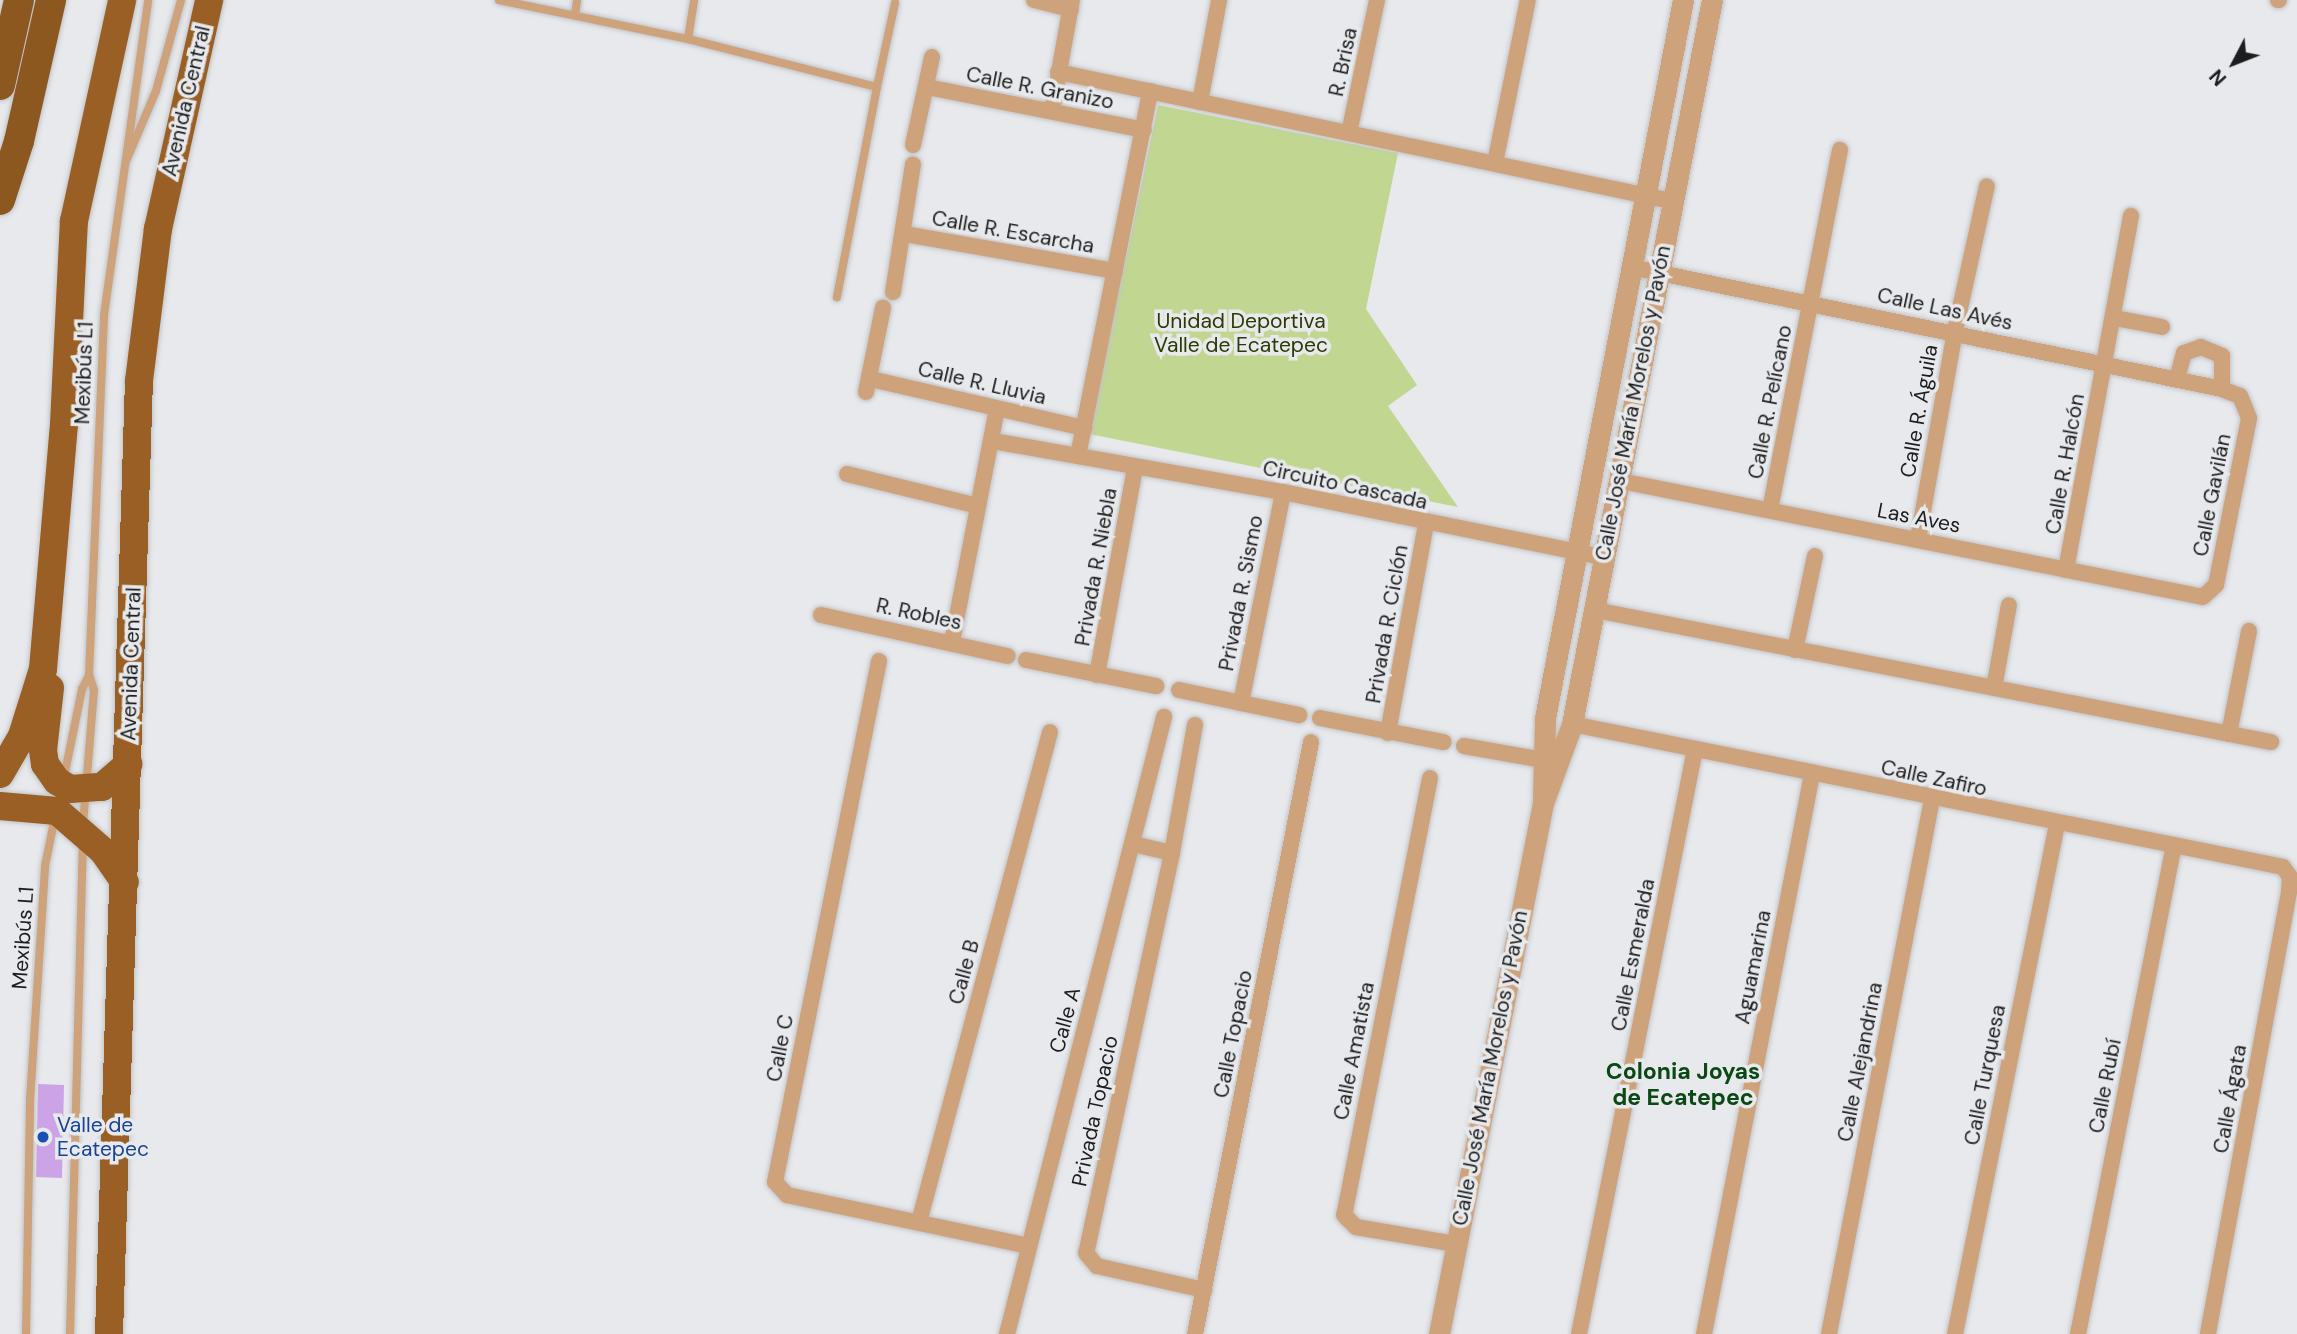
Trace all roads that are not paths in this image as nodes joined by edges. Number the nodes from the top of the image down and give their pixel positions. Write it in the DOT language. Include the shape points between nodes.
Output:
graph roads {
  1 [pos="19,0"];
  2 [pos="51,0"];
  3 [pos="122,0"];
  4 [pos="148,0"];
  5 [pos="181,0"];
  6 [pos="209,0"];
  7 [pos="499,0"];
  8 [pos="577,0"];
  9 [pos="694,0"];
  10 [pos="1034,0"];
  11 [pos="1219,0"];
  12 [pos="1377,0"];
  13 [pos="1528,0"];
  14 [pos="1683,0"];
  15 [pos="1712,0"];
  16 [pos="895,3"];
  17 [pos="1071,4"];
  18 [pos="575,15"];
  19 [pos="688,39"];
  20 [pos="932,57"];
  21 [pos="1058,72"];
  22 [pos="0,85"];
  23 [pos="877,87"];
  24 [pos="927,87"];
  25 [pos="1150,91"];
  26 [pos="1200,102"];
  27 [pos="1052,111"];
  28 [pos="1144,130"];
  29 [pos="1349,133"];
  30 [pos="913,145"];
  31 [pos="1840,150"];
  32 [pos="127,159"];
  33 [pos="1495,163"];
  34 [pos="913,165"];
  35 [pos="1987,187"];
  36 [pos="1645,195"];
  37 [pos="0,200"];
  38 [pos="1671,201"];
  39 [pos="2132,216"];
  40 [pos="905,233"];
  41 [pos="1631,267"];
  42 [pos="1115,271"];
  43 [pos="1657,272"];
  44 [pos="893,292"];
  45 [pos="837,297"];
  46 [pos="1811,303"];
  47 [pos="883,308"];
  48 [pos="2115,318"];
  49 [pos="2162,327"];
  50 [pos="1955,331"];
  51 [pos="2104,366"];
  52 [pos="2177,379"];
  53 [pos="2222,389"];
  54 [pos="2246,402"];
  55 [pos="997,409"];
  56 [pos="1084,428"];
  57 [pos="993,441"];
  58 [pos="1078,456"];
  59 [pos="1136,467"];
  60 [pos="847,474"];
  61 [pos="1620,481"];
  62 [pos="1283,492"];
  63 [pos="978,506"];
  64 [pos="1770,510"];
  65 [pos="1426,523"];
  66 [pos="1918,538"];
  67 [pos="1577,552"];
  68 [pos="1815,556"];
  69 [pos="1603,557"];
  70 [pos="2066,570"];
  71 [pos="2209,595"];
  72 [pos="2009,605"];
  73 [pos="1595,610"];
  74 [pos="821,615"];
  75 [pos="2249,631"];
  76 [pos="952,642"];
  77 [pos="1795,650"];
  78 [pos="1008,656"];
  79 [pos="1026,660"];
  80 [pos="879,662"];
  81 [pos="43,669"];
  82 [pos="89,675"];
  83 [pos="1097,675"];
  84 [pos="1156,686"];
  85 [pos="1994,688"];
  86 [pos="1179,690"];
  87 [pos="1241,703"];
  88 [pos="1298,715"];
  89 [pos="1164,717"];
  90 [pos="1320,718"];
  91 [pos="1195,724"];
  92 [pos="1572,724"];
  93 [pos="1050,732"];
  94 [pos="1388,733"];
  95 [pos="2228,734"];
  96 [pos="1311,742"];
  97 [pos="1444,742"];
  98 [pos="2271,742"];
  99 [pos="1464,746"];
  100 [pos="1696,749"];
  101 [pos="1551,761"];
  102 [pos="128,764"];
  103 [pos="0,774"];
  104 [pos="1812,774"];
  105 [pos="1430,778"];
  106 [pos="68,795"];
  107 [pos="1932,799"];
  108 [pos="0,806"];
  109 [pos="2057,824"];
  110 [pos="83,831"];
  111 [pos="1133,844"];
  112 [pos="2174,846"];
  113 [pos="1172,853"];
  114 [pos="2287,871"];
  115 [pos="125,882"];
  116 [pos="919,1222"];
  117 [pos="1455,1244"];
  118 [pos="1029,1245"];
  119 [pos="1204,1290"];
  120 [pos="26,1334"];
  121 [pos="70,1334"];
  122 [pos="108,1334"];
  123 [pos="1007,1334"];
  124 [pos="1195,1334"];
  125 [pos="1439,1334"];
  126 [pos="1579,1334"];
  127 [pos="1704,1334"];
  128 [pos="1829,1334"];
  129 [pos="1955,1334"];
  130 [pos="2078,1334"];
  131 [pos="2208,1334"];
  1 -- 22 [label="highway"];
  2 -- 37 [label="highway" via="19,141"];
  3 -- 81 [label="highway" via="74,221 64,424"];
  4 -- 32 [label="lane, Mexibús L1" via="125,140"];
  5 -- 32 [label="lane, Mexibús L1" via="156,92"];
  6 -- 102 [label="highway, Avenida Central" via="175,143 145,333"];
  7 -- 18 [label="lane"];
  8 -- 18 [label="lane"];
  9 -- 19 [label="lane"];
  10 -- 17 [label="street"];
  11 -- 26 [label="street"];
  12 -- 29 [label="street, R. Brisa"];
  13 -- 33 [label="street"];
  14 -- 36 [label="street, Calle José María Morelos y Pavón"];
  15 -- 38 [label="street, Calle José María Morelos y Pavón"];
  16 -- 23 [label="lane"];
  17 -- 21 [label="street"];
  18 -- 19 [label="lane"];
  19 -- 23 [label="lane"];
  20 -- 24 [label="street"];
  21 -- 25 [label="street"];
  21 -- 27 [label="street"];
  23 -- 45 [label="lane"];
  24 -- 27 [label="street, Calle R. Granizo"];
  24 -- 30 [label="street"];
  25 -- 26 [label="street"];
  25 -- 28 [label="street"];
  26 -- 29 [label="street"];
  27 -- 28 [label="street, Calle R. Granizo"];
  28 -- 42 [label="street"];
  29 -- 33 [label="street"];
  31 -- 46 [label="street, Calle R. Pelícano"];
  32 -- 82 [label="lane, Mexibús L1" via="104,315"];
  33 -- 36 [label="street"];
  34 -- 40 [label="street"];
  35 -- 50 [label="street, Calle R. Águila"];
  36 -- 38 [label="street"];
  36 -- 41 [label="street, Calle José María Morelos y Pavón"];
  38 -- 43 [label="street, Calle José María Morelos y Pavón"];
  39 -- 48 [label="street, Calle R. Halcón"];
  40 -- 42 [label="street, Calle R. Escarcha"];
  40 -- 44 [label="street"];
  41 -- 43 [label="street, Calle Las Avés"];
  41 -- 67 [label="street, Calle José María Morelos y Pavón"];
  42 -- 56 [label="street"];
  43 -- 46 [label="street, Calle Las Avés"];
  43 -- 61 [label="street, Calle José María Morelos y Pavón"];
  46 -- 50 [label="street, Calle Las Avés"];
  46 -- 64 [label="street, Calle R. Pelícano"];
  47 -- 55 [label="street, Calle R. Lluvia" via="868,385"];
  48 -- 49 [label="street"];
  48 -- 51 [label="street, Calle R. Halcón"];
  50 -- 51 [label="street, Calle Las Avés"];
  50 -- 66 [label="street, Calle R. Águila"];
  51 -- 52 [label="street, Calle Las Avés"];
  51 -- 70 [label="street, Calle R. Halcón"];
  52 -- 53 [label="street, Calle Las Avés"];
  52 -- 53 [label="street" via="2184,353 2201,347 2222,356"];
  53 -- 54 [label="street, Calle Las Avés"];
  54 -- 71 [label="street, Calle Gavilán" via="2249,418 2216,585"];
  55 -- 56 [label="street, Calle R. Lluvia"];
  55 -- 57 [label="street"];
  56 -- 58 [label="street"];
  57 -- 58 [label="street, Circuito Cascada"];
  57 -- 63 [label="street"];
  58 -- 59 [label="street, Circuito Cascada"];
  59 -- 62 [label="street, Circuito Cascada"];
  59 -- 83 [label="street, Privada R. Niebla"];
  60 -- 63 [label="street"];
  61 -- 64 [label="street, Las Aves"];
  61 -- 69 [label="street, Calle José María Morelos y Pavón"];
  62 -- 65 [label="street, Circuito Cascada"];
  62 -- 87 [label="street, Privada R. Sismo"];
  63 -- 76 [label="street"];
  64 -- 66 [label="street, Las Aves"];
  65 -- 67 [label="street, Circuito Cascada"];
  65 -- 94 [label="street, Privada R. Ciclón"];
  66 -- 70 [label="street, Las Aves"];
  67 -- 69 [label="street, Circuito Cascada"];
  67 -- 101 [label="street, Calle José María Morelos y Pavón" via="1545,718"];
  68 -- 77 [label="street"];
  69 -- 73 [label="street, Calle José María Morelos y Pavón"];
  70 -- 71 [label="street, Las Aves" via="2196,597"];
  72 -- 85 [label="street"];
  73 -- 77 [label="street"];
  73 -- 92 [label="street, Calle José María Morelos y Pavón"];
  74 -- 76 [label="street, R. Robles"];
  75 -- 95 [label="street"];
  76 -- 78 [label="street, R. Robles"];
  77 -- 85 [label="street"];
  79 -- 83 [label="street"];
  80 -- 116 [label="street, Calle C" via="775,1182 787,1195"];
  81 -- 103 [label="highway" via="22,736"];
  81 -- 106 [label="highway" via="51,700 44,757"];
  82 -- 106 [label="lane, Mexibús L1" via="82,689"];
  82 -- 106 [label="lane, Mexibús L1" via="94,690"];
  83 -- 84 [label="street"];
  85 -- 95 [label="street"];
  86 -- 87 [label="street"];
  87 -- 88 [label="street"];
  89 -- 111 [label="street, Calle A"];
  90 -- 94 [label="street"];
  91 -- 113 [label="street, Privada Topacio"];
  92 -- 100 [label="street, Calle Zafiro"];
  92 -- 101 [label="street, Calle José María Morelos y Pavón"];
  93 -- 116 [label="street, Calle B"];
  94 -- 97 [label="street"];
  95 -- 98 [label="street"];
  96 -- 119 [label="street, Calle Topacio"];
  99 -- 101 [label="street"];
  100 -- 104 [label="street, Calle Zafiro"];
  100 -- 126 [label="street, Calle Esmeralda"];
  101 -- 117 [label="street, Calle José María Morelos y Pavón"];
  102 -- 106 [label="highway" via="112,781"];
  102 -- 115 [label="highway, Avenida Central"];
  104 -- 107 [label="street, Calle Zafiro"];
  104 -- 127 [label="street, Aguamarina"];
  105 -- 117 [label="street, Calle Amatista" via="1344,1215 1356,1227"];
  106 -- 108 [label="highway"];
  106 -- 110 [label="highway"];
  106 -- 120 [label="lane, Mexibús L1" via="45,866 32,1073"];
  107 -- 109 [label="street, Calle Zafiro"];
  107 -- 128 [label="street, Calle Alejandrina"];
  109 -- 112 [label="street, Calle Zafiro"];
  109 -- 129 [label="street, Calle Turquesa"];
  110 -- 115 [label="highway"];
  110 -- 121 [label="lane"];
  111 -- 113 [label="street"];
  111 -- 118 [label="street, Calle A"];
  112 -- 114 [label="street, Calle Zafiro" via="2278,865"];
  112 -- 130 [label="street, Calle Rubí"];
  113 -- 119 [label="street, Privada Topacio" via="1086,1253 1097,1266"];
  114 -- 131 [label="street, Calle Ágata" via="2289,892"];
  115 -- 122 [label="highway, Avenida Central"];
  116 -- 118 [label="street, Calle C"];
  117 -- 125 [label="street, Calle José María Morelos y Pavón"];
  118 -- 123 [label="street, Calle A"];
  119 -- 124 [label="street, Calle Topacio"];
}
